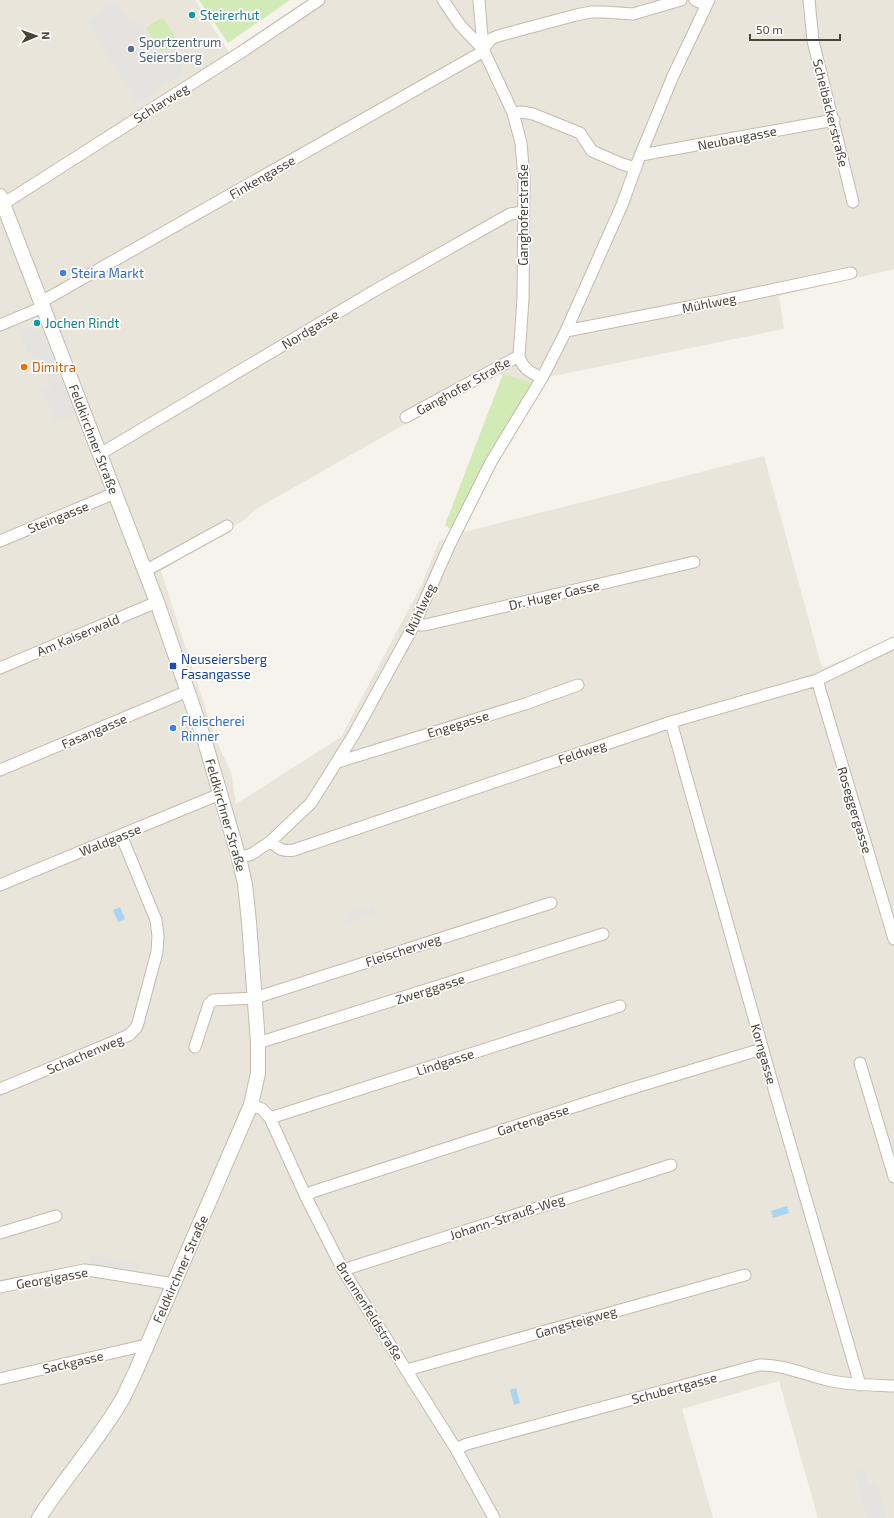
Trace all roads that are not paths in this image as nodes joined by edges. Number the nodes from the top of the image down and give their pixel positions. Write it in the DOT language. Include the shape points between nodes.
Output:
graph roads {
  1 [pos="319,0"];
  2 [pos="443,0"];
  3 [pos="479,0"];
  4 [pos="681,0"];
  5 [pos="695,0"];
  6 [pos="809,0"];
  7 [pos="708,2"];
  8 [pos="483,50"];
  9 [pos="513,114"];
  10 [pos="834,120"];
  11 [pos="641,155"];
  12 [pos="636,168"];
  13 [pos="2,200"];
  14 [pos="853,202"];
  15 [pos="523,212"];
  16 [pos="851,273"];
  17 [pos="42,305"];
  18 [pos="0,325"];
  19 [pos="566,331"];
  20 [pos="519,356"];
  21 [pos="542,378"];
  22 [pos="406,417"];
  23 [pos="100,454"];
  24 [pos="115,493"];
  25 [pos="228,526"];
  26 [pos="0,541"];
  27 [pos="694,562"];
  28 [pos="145,571"];
  29 [pos="157,602"];
  30 [pos="414,625"];
  31 [pos="894,643"];
  32 [pos="0,668"];
  33 [pos="817,680"];
  34 [pos="578,685"];
  35 [pos="188,691"];
  36 [pos="671,722"];
  37 [pos="338,762"];
  38 [pos="0,770"];
  39 [pos="220,794"];
  40 [pos="121,835"];
  41 [pos="271,841"];
  42 [pos="240,858"];
  43 [pos="0,885"];
  44 [pos="551,903"];
  45 [pos="603,934"];
  46 [pos="894,939"];
  47 [pos="255,998"];
  48 [pos="620,1006"];
  49 [pos="258,1043"];
  50 [pos="195,1047"];
  51 [pos="762,1049"];
  52 [pos="860,1063"];
  53 [pos="0,1089"];
  54 [pos="251,1105"];
  55 [pos="270,1118"];
  56 [pos="671,1165"];
  57 [pos="894,1177"];
  58 [pos="306,1197"];
  59 [pos="56,1216"];
  60 [pos="0,1233"];
  61 [pos="343,1270"];
  62 [pos="744,1275"];
  63 [pos="174,1284"];
  64 [pos="0,1287"];
  65 [pos="146,1346"];
  66 [pos="407,1370"];
  67 [pos="0,1379"];
  68 [pos="860,1384"];
  69 [pos="894,1386"];
  70 [pos="456,1449"];
  71 [pos="39,1518"];
  72 [pos="494,1518"];
  1 -- 13 [label="street, Schlarweg" via="246,49"];
  2 -- 8 [label="street"];
  3 -- 8 [label="street, Ganghoferstraße"];
  4 -- 8 [label="street" via="633,14 591,12 576,15 498,36 491,39"];
  5 -- 7 [label="street"];
  6 -- 10 [label="street, Scheibäckerstraße" via="812,41"];
  7 -- 11 [label="street, Mühlweg" via="673,76"];
  8 -- 9 [label="street, Ganghoferstraße"];
  8 -- 17 [label="street, Finkengasse"];
  9 -- 12 [label="street" via="533,114 580,133 592,151"];
  9 -- 15 [label="street, Ganghoferstraße" via="522,150"];
  10 -- 11 [label="street, Neubaugasse"];
  10 -- 14 [label="street, Scheibäckerstraße"];
  11 -- 12 [label="street, Mühlweg"];
  12 -- 19 [label="street, Mühlweg"];
  13 -- 17 [label="street, Feldkirchner Straße"];
  15 -- 20 [label="street, Ganghoferstraße" via="523,299"];
  15 -- 23 [label="street, Nordgasse" via="510,214 422,264"];
  16 -- 19 [label="street, Mühlweg"];
  17 -- 18 [label="street, Finkengasse"];
  17 -- 23 [label="street, Feldkirchner Straße"];
  19 -- 21 [label="street, Mühlweg"];
  20 -- 21 [label="street" via="523,366"];
  20 -- 22 [label="street, Ganghofer Straße"];
  21 -- 30 [label="street, Mühlweg" via="491,462 450,544"];
  23 -- 24 [label="street, Feldkirchner Straße"];
  24 -- 26 [label="street, Steingasse"];
  24 -- 28 [label="street, Feldkirchner Straße"];
  25 -- 28 [label="street"];
  27 -- 30 [label="street, Dr. Huger Gasse" via="425,625"];
  28 -- 29 [label="street, Feldkirchner Straße"];
  29 -- 32 [label="street, Am Kaiserwald"];
  29 -- 35 [label="street, Feldkirchner Straße"];
  30 -- 37 [label="street, Mühlweg"];
  31 -- 33 [label="street, Feldweg"];
  33 -- 36 [label="street, Feldweg"];
  33 -- 46 [label="street, Roseggergasse"];
  34 -- 37 [label="street, Engegasse"];
  35 -- 38 [label="street, Fasangasse"];
  35 -- 39 [label="street, Feldkirchner Straße"];
  36 -- 41 [label="street, Feldweg" via="294,850 286,852"];
  36 -- 51 [label="street, Korngasse"];
  37 -- 41 [label="street, Mühlweg" via="311,803"];
  39 -- 40 [label="street, Waldgasse"];
  39 -- 42 [label="street, Feldkirchner Straße"];
  40 -- 43 [label="street, Waldgasse"];
  40 -- 53 [label="street, Schachenweg" via="156,920 158,936 157,952 136,1028 129,1035"];
  41 -- 42 [label="street, Mühlweg" via="252,854"];
  42 -- 47 [label="street, Feldkirchner Straße" via="245,884"];
  44 -- 47 [label="street, Fleischerweg"];
  45 -- 49 [label="street, Zwerggasse"];
  47 -- 49 [label="street, Feldkirchner Straße"];
  47 -- 50 [label="street" via="213,1000 209,1004"];
  48 -- 55 [label="street, Lindgasse"];
  49 -- 54 [label="street, Feldkirchner Straße" via="258,1073"];
  51 -- 58 [label="street, Gartengasse" via="312,1192"];
  51 -- 68 [label="street, Korngasse"];
  52 -- 57 [label="street"];
  54 -- 55 [label="street, Brunnenfeldstraße" via="262,1109"];
  54 -- 63 [label="street, Feldkirchner Straße"];
  55 -- 58 [label="street, Brunnenfeldstraße"];
  56 -- 61 [label="street, Johann-Strauß-Weg"];
  58 -- 61 [label="street, Brunnenfeldstraße"];
  59 -- 60 [label="street"];
  61 -- 66 [label="street, Brunnenfeldstraße"];
  62 -- 66 [label="street, Gangsteigweg"];
  63 -- 64 [label="street, Georgigasse" via="84,1270"];
  63 -- 65 [label="street, Feldkirchner Straße"];
  65 -- 67 [label="street, Sackgasse"];
  65 -- 71 [label="street, Feldkirchner Straße" via="119,1404"];
  66 -- 70 [label="street, Brunnenfeldstraße"];
  68 -- 69 [label="street, Schubertgasse"];
  68 -- 70 [label="street, Schubertgasse" via="832,1381 772,1364 759,1365"];
  70 -- 72 [label="street, Brunnenfeldstraße"];
}
